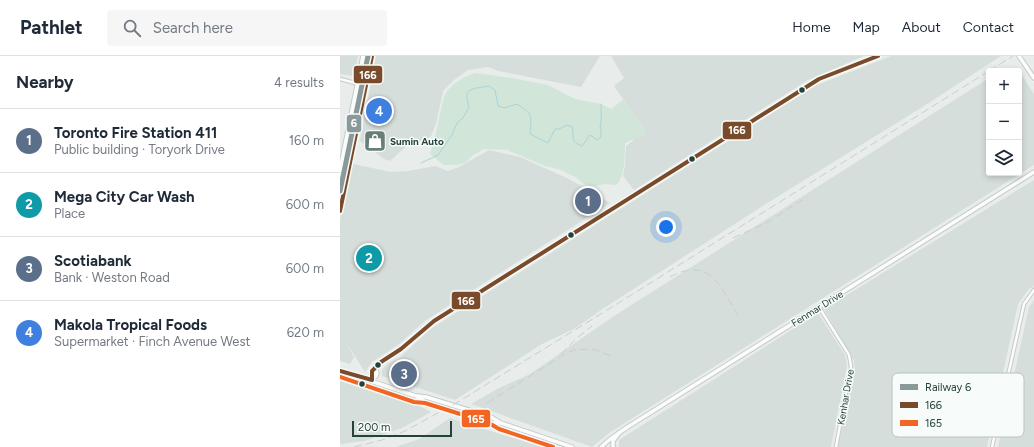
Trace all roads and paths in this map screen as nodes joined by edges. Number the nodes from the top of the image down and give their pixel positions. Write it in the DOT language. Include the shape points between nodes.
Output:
graph roads {
  1 [pos="363,56"];
  2 [pos="372,56"];
  3 [pos="878,56"];
  4 [pos="1019,56"];
  5 [pos="1034,78"];
  6 [pos="340,79"];
  7 [pos="358,83"];
  8 [pos="366,86"];
  9 [pos="340,170"];
  10 [pos="1034,172"];
  11 [pos="340,211"];
  12 [pos="1034,290"];
  13 [pos="819,306"];
  14 [pos="340,371"];
  15 [pos="1009,373"];
  16 [pos="372,379"];
  17 [pos="619,433"];
  18 [pos="994,437"];
  19 [pos="572,447"];
  20 [pos="601,447"];
  21 [pos="613,447"];
  22 [pos="836,447"];
  23 [pos="992,447"];
  1 -- 7 [label="street"];
  2 -- 8 [label="street"];
  3 -- 16 [label="street" via="811,84 434,321 381,362 375,368 377,373"];
  4 -- 5 [label="street"];
  6 -- 7 [label="street"];
  7 -- 8 [label="street"];
  7 -- 9 [label="street"];
  8 -- 11 [label="street"];
  10 -- 13 [label="street, Fenmar Drive"];
  12 -- 15 [label="street" via="1024,304"];
  13 -- 17 [label="street, Fenmar Drive"];
  13 -- 22 [label="street, Kenhar Drive" via="852,366"];
  14 -- 16 [label="street"];
  16 -- 19 [label="street" via="425,402 490,423 501,423"];
  17 -- 20 [label="street, Fenmar Drive"];
  17 -- 21 [label="street" via="613,441"];
  18 -- 23 [label="street"];
}
